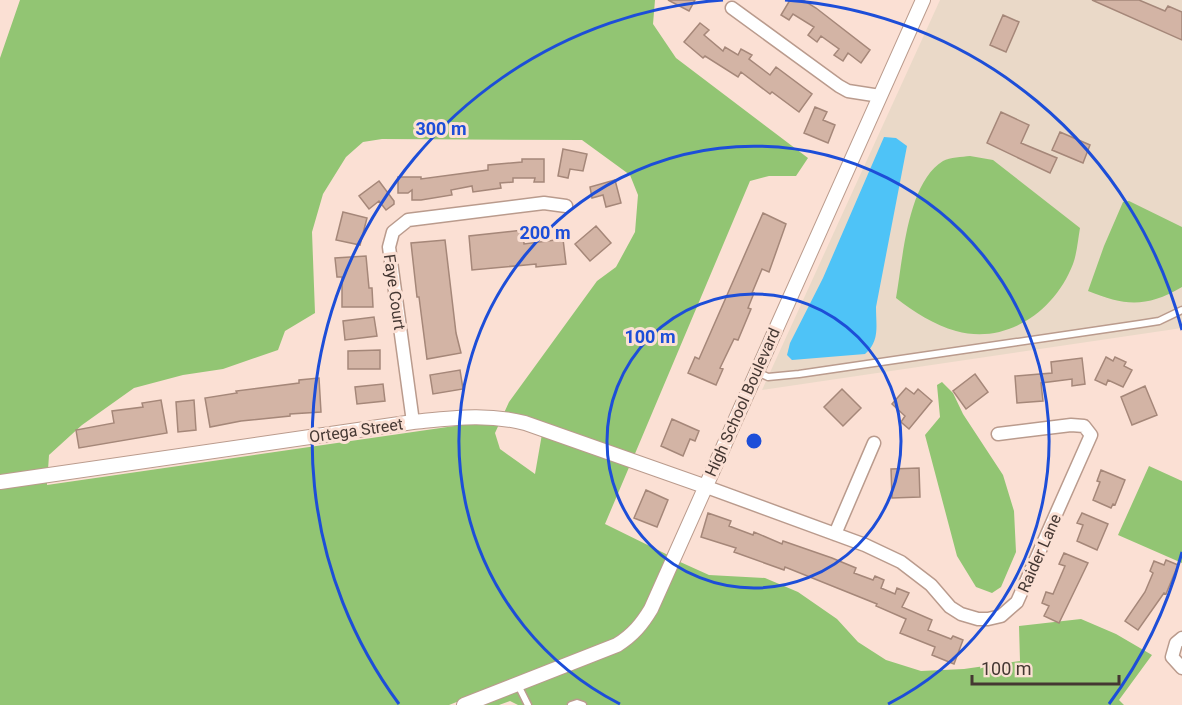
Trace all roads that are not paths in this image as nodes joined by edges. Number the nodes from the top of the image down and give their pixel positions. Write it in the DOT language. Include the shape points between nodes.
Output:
graph roads {
  1 [pos="923,0"];
  2 [pos="732,8"];
  3 [pos="880,96"];
  4 [pos="566,206"];
  5 [pos="1182,310"];
  6 [pos="756,372"];
  7 [pos="413,422"];
  8 [pos="998,434"];
  9 [pos="874,443"];
  10 [pos="0,482"];
  11 [pos="704,486"];
  12 [pos="835,534"];
  13 [pos="1182,638"];
  14 [pos="1182,668"];
  15 [pos="518,685"];
  16 [pos="464,705"];
  17 [pos="528,705"];
  18 [pos="571,705"];
  19 [pos="583,705"];
  1 -- 3 [label="street, High School Boulevard"];
  2 -- 3 [label="street" via="839,86"];
  3 -- 6 [label="street, High School Boulevard"];
  4 -- 7 [label="street, Faye Court" via="544,203 408,220 393,232 389,247"];
  5 -- 6 [label="lane" via="1159,321 799,374 768,377"];
  6 -- 11 [label="street, High School Boulevard"];
  7 -- 10 [label="street, Ortega Street"];
  7 -- 11 [label="street, Ortega Street" via="501,417"];
  8 -- 12 [label="street, Raider Lane" via="1071,424 1084,426 1090,435 1022,592 1017,602 1001,615 978,619 961,614 901,562"];
  9 -- 12 [label="street"];
  11 -- 12 [label="street, Raider Lane"];
  11 -- 15 [label="street, High School Boulevard" via="651,609 632,635 617,645"];
  13 -- 14 [label="street" via="1172,657"];
  15 -- 16 [label="street, High School Boulevard"];
  15 -- 17 [label="lane"];
  18 -- 19 [label="lane"];
}
